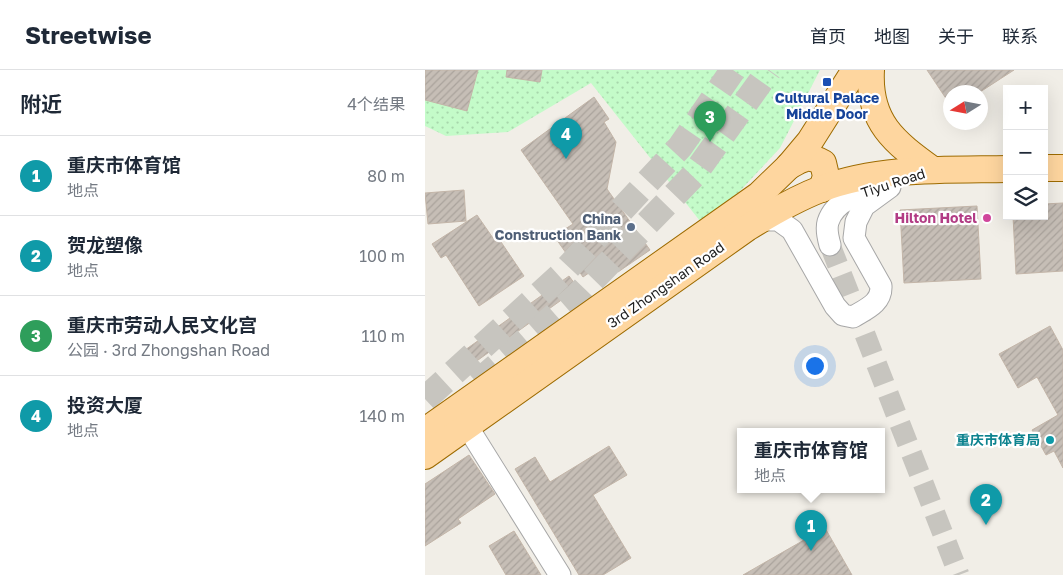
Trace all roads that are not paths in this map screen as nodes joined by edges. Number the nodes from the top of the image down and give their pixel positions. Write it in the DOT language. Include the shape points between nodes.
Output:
graph roads {
  1 [pos="855,70"];
  2 [pos="871,70"];
  3 [pos="789,166"];
  4 [pos="1048,168"];
  5 [pos="1063,168"];
  6 [pos="1003,169"];
  7 [pos="933,170"];
  8 [pos="890,187"];
  9 [pos="822,189"];
  10 [pos="748,227"];
  11 [pos="830,245"];
  12 [pos="467,426"];
  13 [pos="425,432"];
  14 [pos="425,456"];
  15 [pos="560,575"];
  1 -- 3 [label="main road, 3rd Zhongshan Road" via="810,141"];
  2 -- 7 [label="main road" via="873,100 879,118 902,147"];
  3 -- 9 [label="main road" via="803,158 813,157 823,163 826,176"];
  3 -- 13 [label="main road, 3rd Zhongshan Road" via="759,195"];
  4 -- 5 [label="main road"];
  6 -- 7 [label="main road, 3rd Zhongshan Road"];
  7 -- 8 [label="street, Tiyu Road"];
  7 -- 9 [label="main road, 3rd Zhongshan Road" via="855,179"];
  8 -- 10 [label="street" via="864,206 856,222 854,238 881,286 881,294 875,304 853,317 843,315 835,306 791,230 778,220 765,220"];
  8 -- 11 [label="street, Tiyu Road" via="848,199 835,210 828,222"];
  9 -- 10 [label="main road, 3rd Zhongshan Road" via="780,207"];
  10 -- 12 [label="main road, 3rd Zhongshan Road"];
  12 -- 14 [label="main road, 3rd Zhongshan Road"];
  12 -- 15 [label="street"];
}
